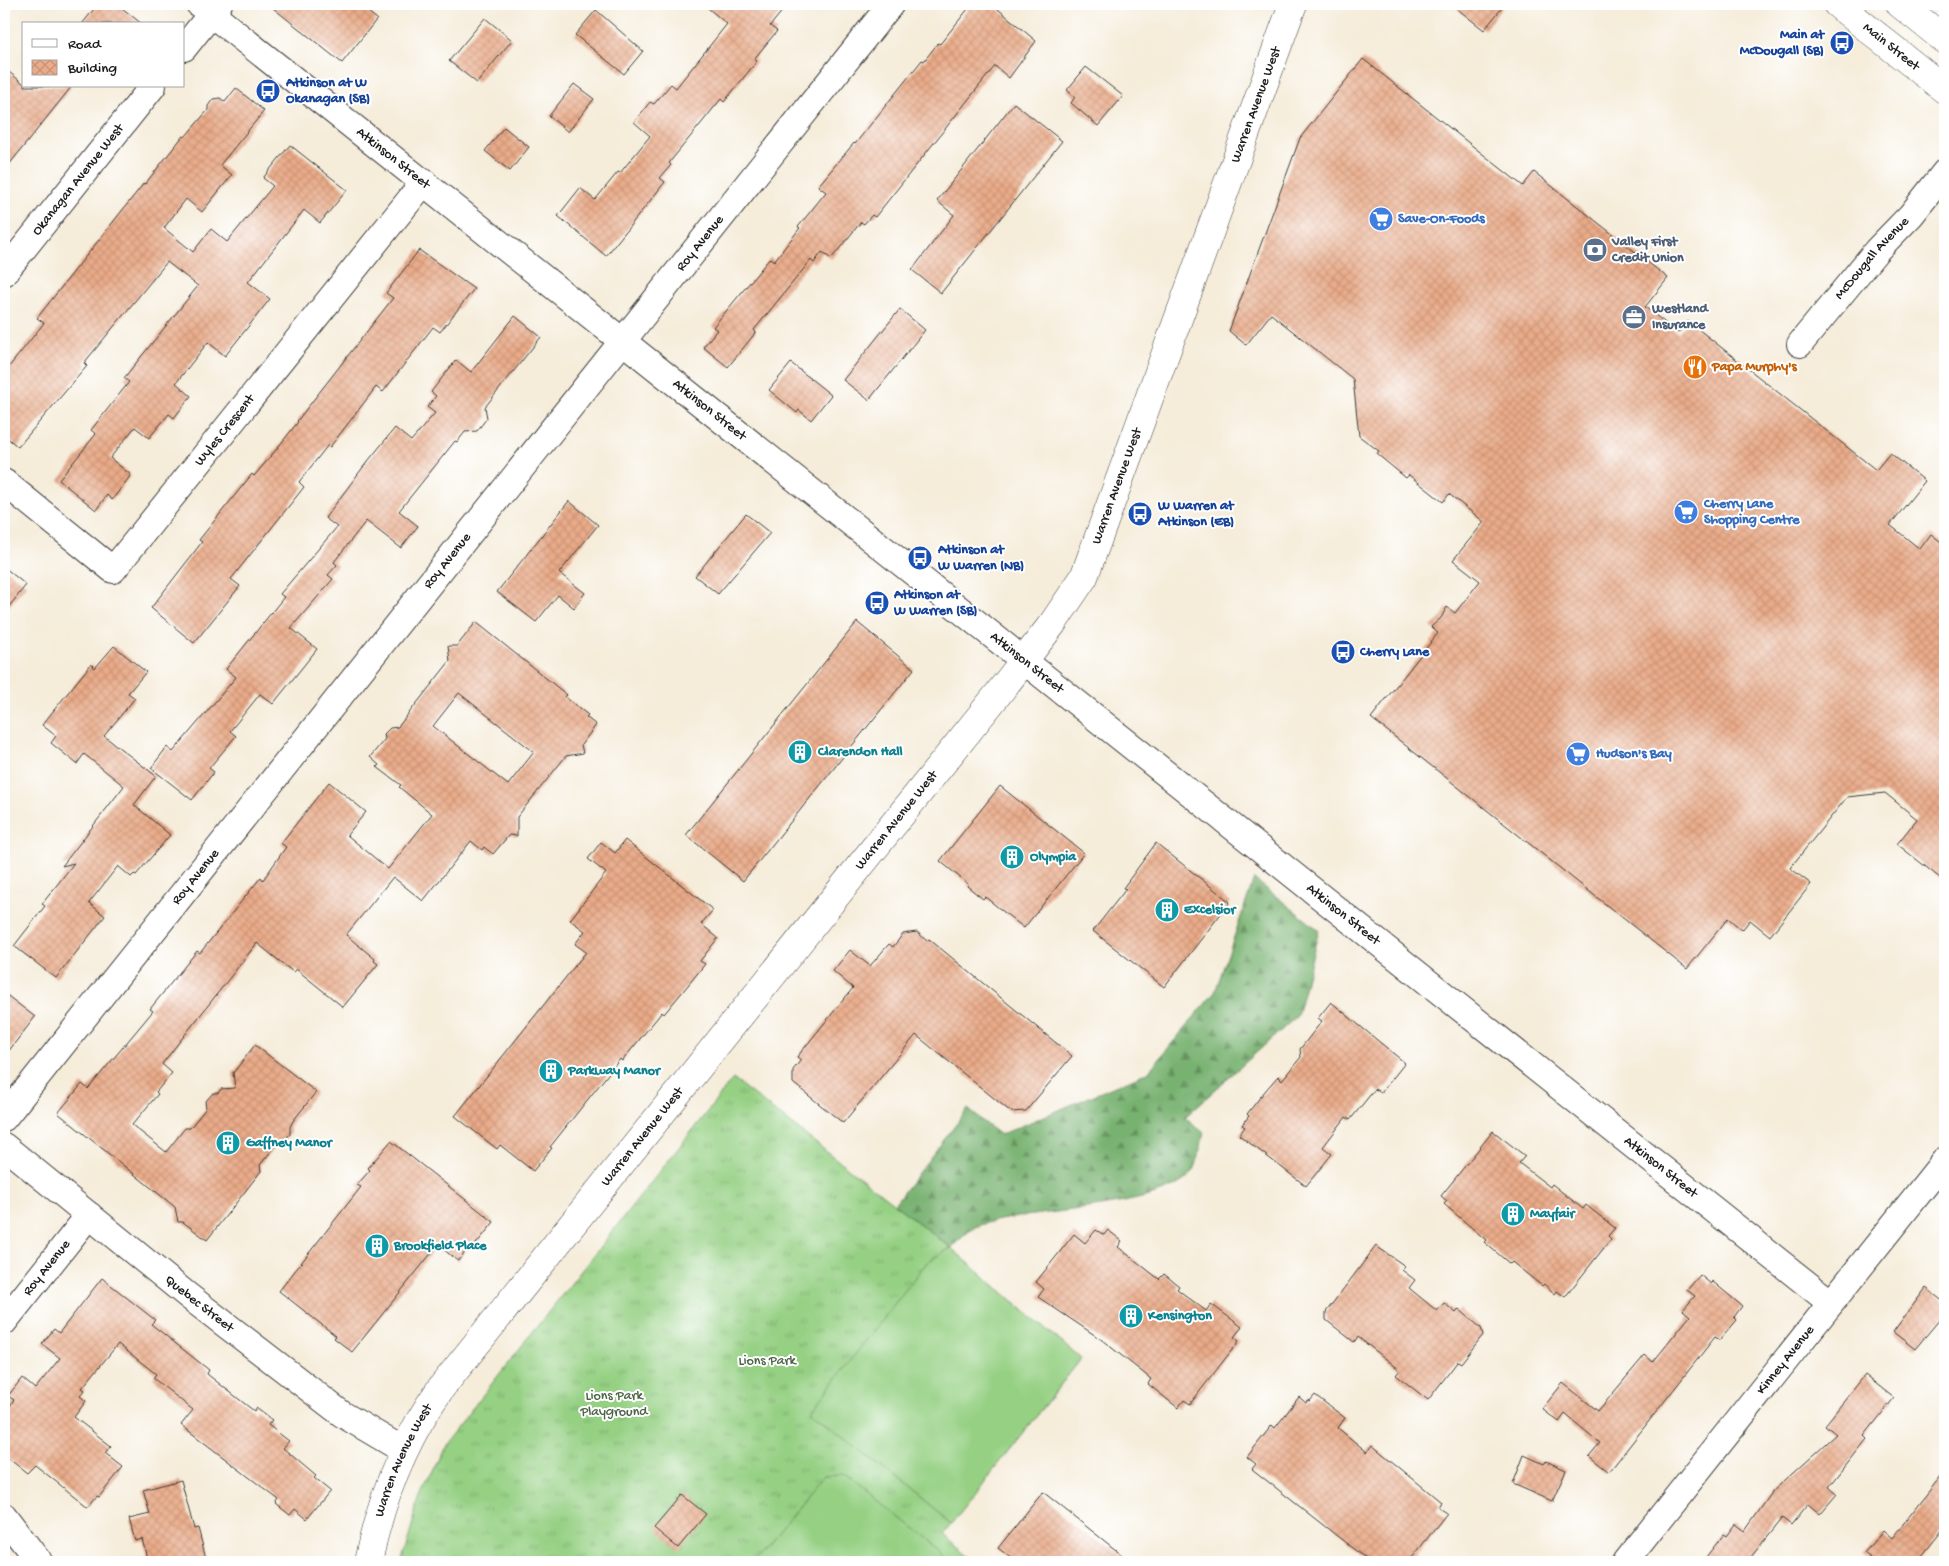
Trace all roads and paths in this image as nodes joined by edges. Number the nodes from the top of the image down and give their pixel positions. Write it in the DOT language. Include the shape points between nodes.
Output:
graph roads {
  1 [pos="891,4"];
  2 [pos="1292,4"];
  3 [pos="1837,4"];
  4 [pos="1900,4"];
  5 [pos="210,7"];
  6 [pos="1945,40"];
  7 [pos="185,46"];
  8 [pos="151,88"];
  9 [pos="1945,90"];
  10 [pos="1945,172"];
  11 [pos="424,182"];
  12 [pos="5,268"];
  13 [pos="623,340"];
  14 [pos="1800,344"];
  15 [pos="4,482"];
  16 [pos="1025,660"];
  17 [pos="4,1118"];
  18 [pos="4,1146"];
  19 [pos="1945,1160"];
  20 [pos="90,1215"];
  21 [pos="1831,1303"];
  22 [pos="4,1322"];
  23 [pos="403,1450"];
  24 [pos="4,1516"];
  25 [pos="39,1562"];
  26 [pos="368,1562"];
  27 [pos="1625,1562"];
  1 -- 13 [label="street, Roy Avenue"];
  2 -- 16 [label="street, Warren Avenue West" via="1084,577"];
  3 -- 9 [label="street, Main Street"];
  4 -- 6 [label="street"];
  5 -- 7 [label="street"];
  5 -- 11 [label="street, Atkinson Street"];
  8 -- 12 [label="street, Okanagan Avenue West"];
  10 -- 14 [label="street, McDougall Avenue"];
  11 -- 13 [label="street, Atkinson Street"];
  11 -- 15 [label="street, Wyles Crescent" via="113,570"];
  13 -- 16 [label="street, Atkinson Street"];
  13 -- 17 [label="street, Roy Avenue"];
  16 -- 21 [label="street, Atkinson Street"];
  16 -- 23 [label="street, Warren Avenue West" via="442,1388"];
  18 -- 20 [label="street, Quebec Street"];
  19 -- 21 [label="street, Kinney Avenue"];
  20 -- 22 [label="street, Roy Avenue"];
  20 -- 23 [label="street, Quebec Street" via="187,1295 342,1414"];
  21 -- 27 [label="street, Kinney Avenue"];
  23 -- 26 [label="street, Warren Avenue West" via="386,1490"];
  24 -- 25 [label="street"];
}
